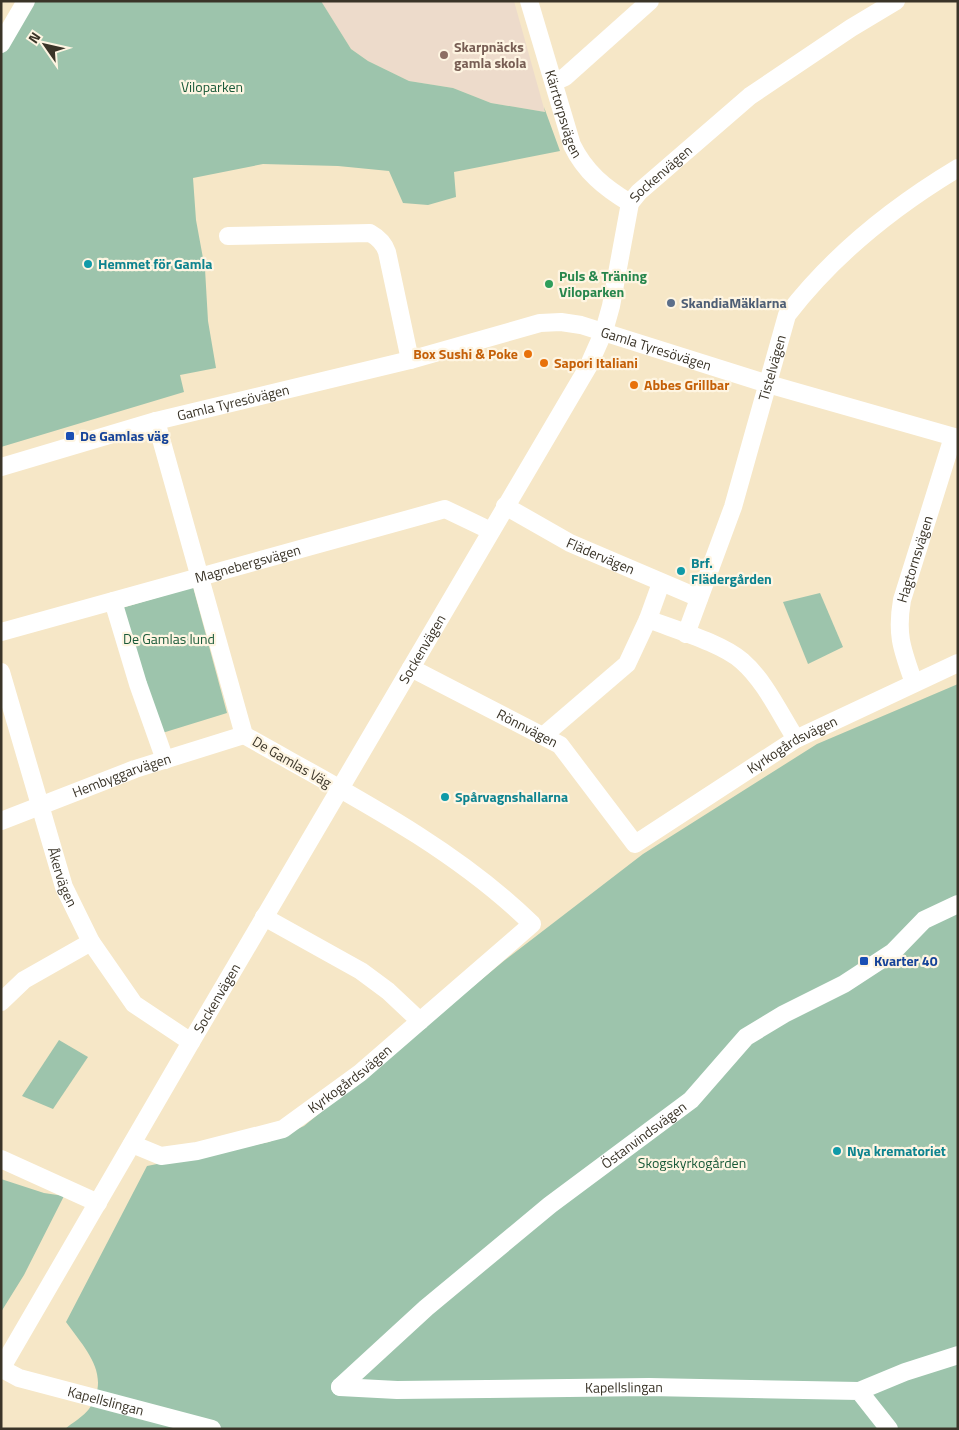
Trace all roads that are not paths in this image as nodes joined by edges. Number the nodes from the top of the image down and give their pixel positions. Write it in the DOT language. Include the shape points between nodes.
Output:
graph roads {
  1 [pos="26,1"];
  2 [pos="529,1"];
  3 [pos="650,1"];
  4 [pos="896,1"];
  5 [pos="1,44"];
  6 [pos="554,82"];
  7 [pos="958,168"];
  8 [pos="630,203"];
  9 [pos="228,236"];
  10 [pos="604,331"];
  11 [pos="410,360"];
  12 [pos="768,384"];
  13 [pos="156,421"];
  14 [pos="955,437"];
  15 [pos="1,467"];
  16 [pos="505,506"];
  17 [pos="491,531"];
  18 [pos="198,576"];
  19 [pos="661,583"];
  20 [pos="699,598"];
  21 [pos="113,601"];
  22 [pos="648,619"];
  23 [pos="1,632"];
  24 [pos="686,634"];
  25 [pos="958,663"];
  26 [pos="411,668"];
  27 [pos="1,672"];
  28 [pos="914,683"];
  29 [pos="244,735"];
  30 [pos="543,736"];
  31 [pos="796,739"];
  32 [pos="165,760"];
  33 [pos="339,789"];
  34 [pos="40,805"];
  35 [pos="1,821"];
  36 [pos="635,844"];
  37 [pos="958,904"];
  38 [pos="264,917"];
  39 [pos="532,924"];
  40 [pos="91,942"];
  41 [pos="1,1002"];
  42 [pos="420,1021"];
  43 [pos="191,1042"];
  44 [pos="132,1144"];
  45 [pos="1,1159"];
  46 [pos="98,1203"];
  47 [pos="958,1354"];
  48 [pos="1,1369"];
  49 [pos="340,1387"];
  50 [pos="859,1391"];
  51 [pos="212,1429"];
  52 [pos="889,1429"];
  1 -- 5 [label="street"];
  2 -- 6 [label="street, Kärrtorpsvägen"];
  3 -- 6 [label="street" via="565,76"];
  4 -- 8 [label="street, Sockenvägen" via="750,96"];
  6 -- 8 [label="street, Kärrtorpsvägen" via="572,145 581,164"];
  7 -- 12 [label="street, Tistelvägen" via="841,254 806,291 787,315"];
  8 -- 10 [label="street, Sockenvägen"];
  9 -- 11 [label="street" via="370,233 376,236 387,252"];
  10 -- 11 [label="street, Gamla Tyresövägen" via="561,322 540,323"];
  10 -- 12 [label="street, Gamla Tyresövägen"];
  10 -- 16 [label="street, Sockenvägen" via="588,368"];
  11 -- 13 [label="street, Gamla Tyresövägen"];
  12 -- 14 [label="street, Gamla Tyresövägen"];
  12 -- 20 [label="street, Tistelvägen" via="733,507"];
  13 -- 15 [label="street, Gamla Tyresövägen"];
  13 -- 18 [label="street, De Gamlas Väg"];
  14 -- 28 [label="street, Hagtornsvägen" via="902,600 898,623 899,640"];
  16 -- 17 [label="street, Sockenvägen"];
  16 -- 19 [label="street, Flädervägen" via="570,543"];
  17 -- 18 [label="street, Magnebergsvägen" via="445,509"];
  17 -- 26 [label="street, Sockenvägen"];
  18 -- 21 [label="street, Magnebergsvägen"];
  18 -- 29 [label="street, De Gamlas Väg"];
  19 -- 20 [label="street, Flädervägen"];
  19 -- 22 [label="street"];
  20 -- 24 [label="street, Tistelvägen"];
  21 -- 23 [label="street, Magnebergsvägen"];
  21 -- 32 [label="street"];
  22 -- 24 [label="street"];
  22 -- 30 [label="street" via="627,664"];
  24 -- 31 [label="street" via="725,650 742,661 761,684"];
  25 -- 28 [label="street, Kyrkogårdsvägen"];
  26 -- 30 [label="street, Rönnvägen"];
  26 -- 33 [label="street, Sockenvägen"];
  27 -- 34 [label="street, Åkervägen"];
  28 -- 31 [label="street, Kyrkogårdsvägen"];
  29 -- 32 [label="street, Hembyggarvägen"];
  29 -- 33 [label="street, De Gamlas Väg"];
  30 -- 36 [label="street, Rönnvägen" via="560,745"];
  31 -- 36 [label="street, Kyrkogårdsvägen"];
  32 -- 34 [label="street, Hembyggarvägen"];
  33 -- 38 [label="street, Sockenvägen"];
  33 -- 39 [label="street, De Gamlas Väg" via="462,864"];
  34 -- 35 [label="street, Hembyggarvägen"];
  34 -- 40 [label="street, Åkervägen" via="64,887"];
  37 -- 49 [label="street, Östanvindsvägen" via="924,920 893,952 844,984 746,1037 690,1100 550,1205 426,1308"];
  38 -- 42 [label="street" via="361,971"];
  38 -- 43 [label="street, Sockenvägen"];
  39 -- 42 [label="street, Kyrkogårdsvägen"];
  40 -- 41 [label="street" via="24,980"];
  40 -- 43 [label="street, Åkervägen" via="134,1004"];
  42 -- 44 [label="street, Kyrkogårdsvägen" via="360,1073 283,1129 197,1151 161,1156"];
  43 -- 44 [label="street, Sockenvägen"];
  44 -- 46 [label="street, Sockenvägen"];
  45 -- 46 [label="street"];
  46 -- 48 [label="street, Sockenvägen"];
  47 -- 50 [label="street"];
  48 -- 51 [label="street, Kapellslingan" via="20,1378"];
  49 -- 50 [label="street, Kapellslingan" via="397,1390 611,1387"];
  50 -- 52 [label="street"];
}
